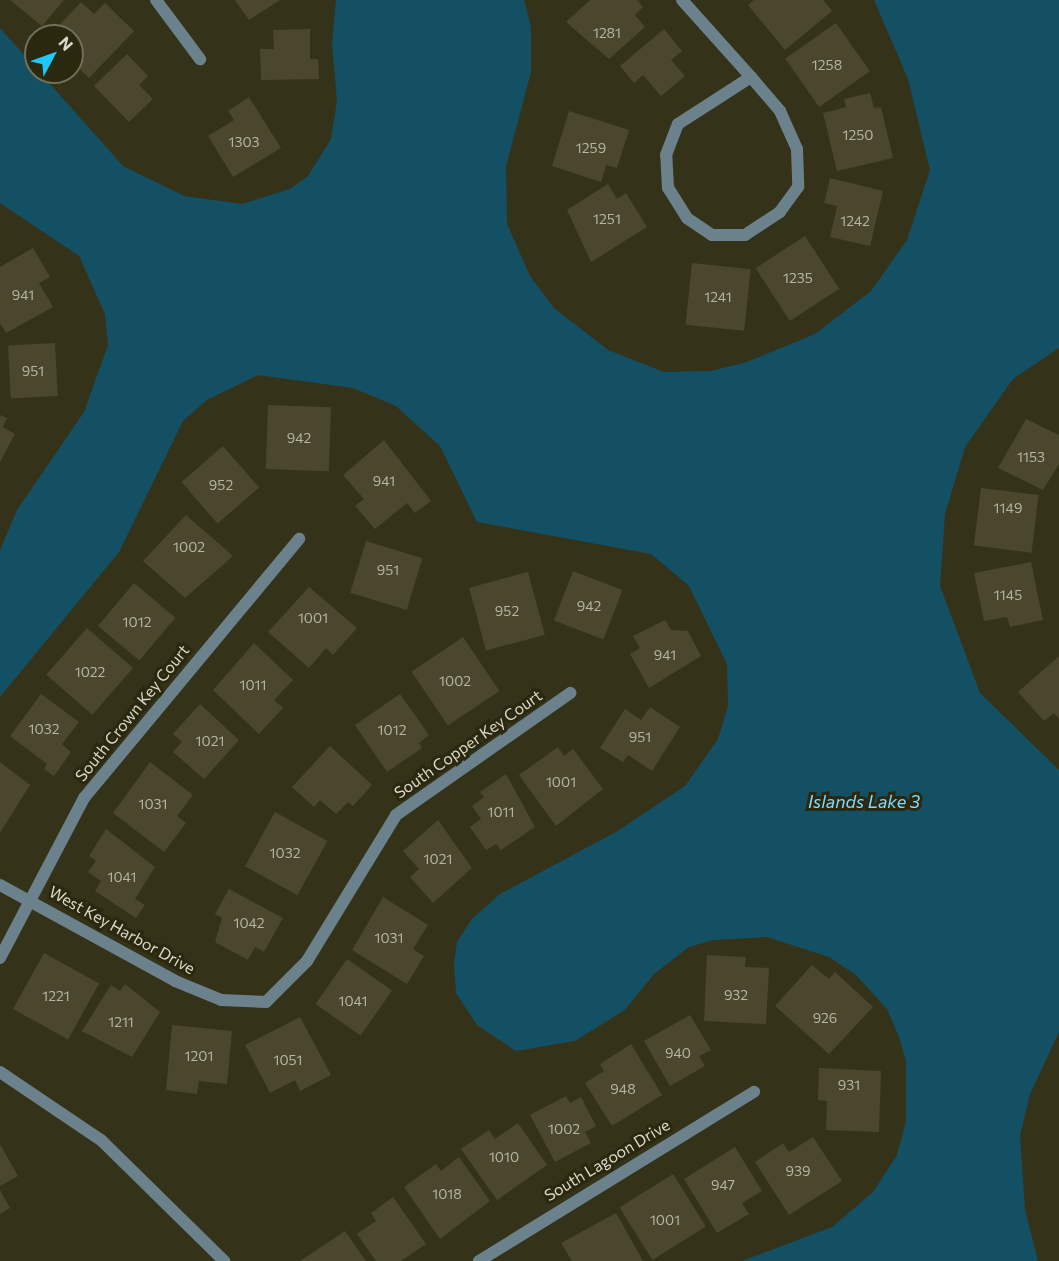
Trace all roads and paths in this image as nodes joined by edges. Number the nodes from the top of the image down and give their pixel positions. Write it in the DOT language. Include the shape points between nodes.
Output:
graph roads {
  1 [pos="156,0"];
  2 [pos="682,0"];
  3 [pos="200,58"];
  4 [pos="751,77"];
  5 [pos="299,539"];
  6 [pos="570,693"];
  7 [pos="0,885"];
  8 [pos="30,897"];
  9 [pos="0,957"];
  10 [pos="266,1002"];
  11 [pos="0,1072"];
  12 [pos="754,1092"];
  13 [pos="224,1261"];
  14 [pos="479,1261"];
  1 -- 3 [label="street"];
  2 -- 4 [label="street"];
  4 -- 4 [label="street" via="678,124 666,155 668,188 687,218 712,235 746,235 780,212 798,187 797,149 780,111"];
  5 -- 8 [label="street, South Crown Key Court" via="123,745 84,798"];
  6 -- 10 [label="street, South Copper Key Court" via="396,815 307,961"];
  7 -- 8 [label="street, West Key Harbor Drive"];
  8 -- 9 [label="street, South Crown Key Court"];
  8 -- 10 [label="street, West Key Harbor Drive" via="175,981 221,999"];
  11 -- 13 [label="street" via="102,1140"];
  12 -- 14 [label="street, South Lagoon Drive"];
}
